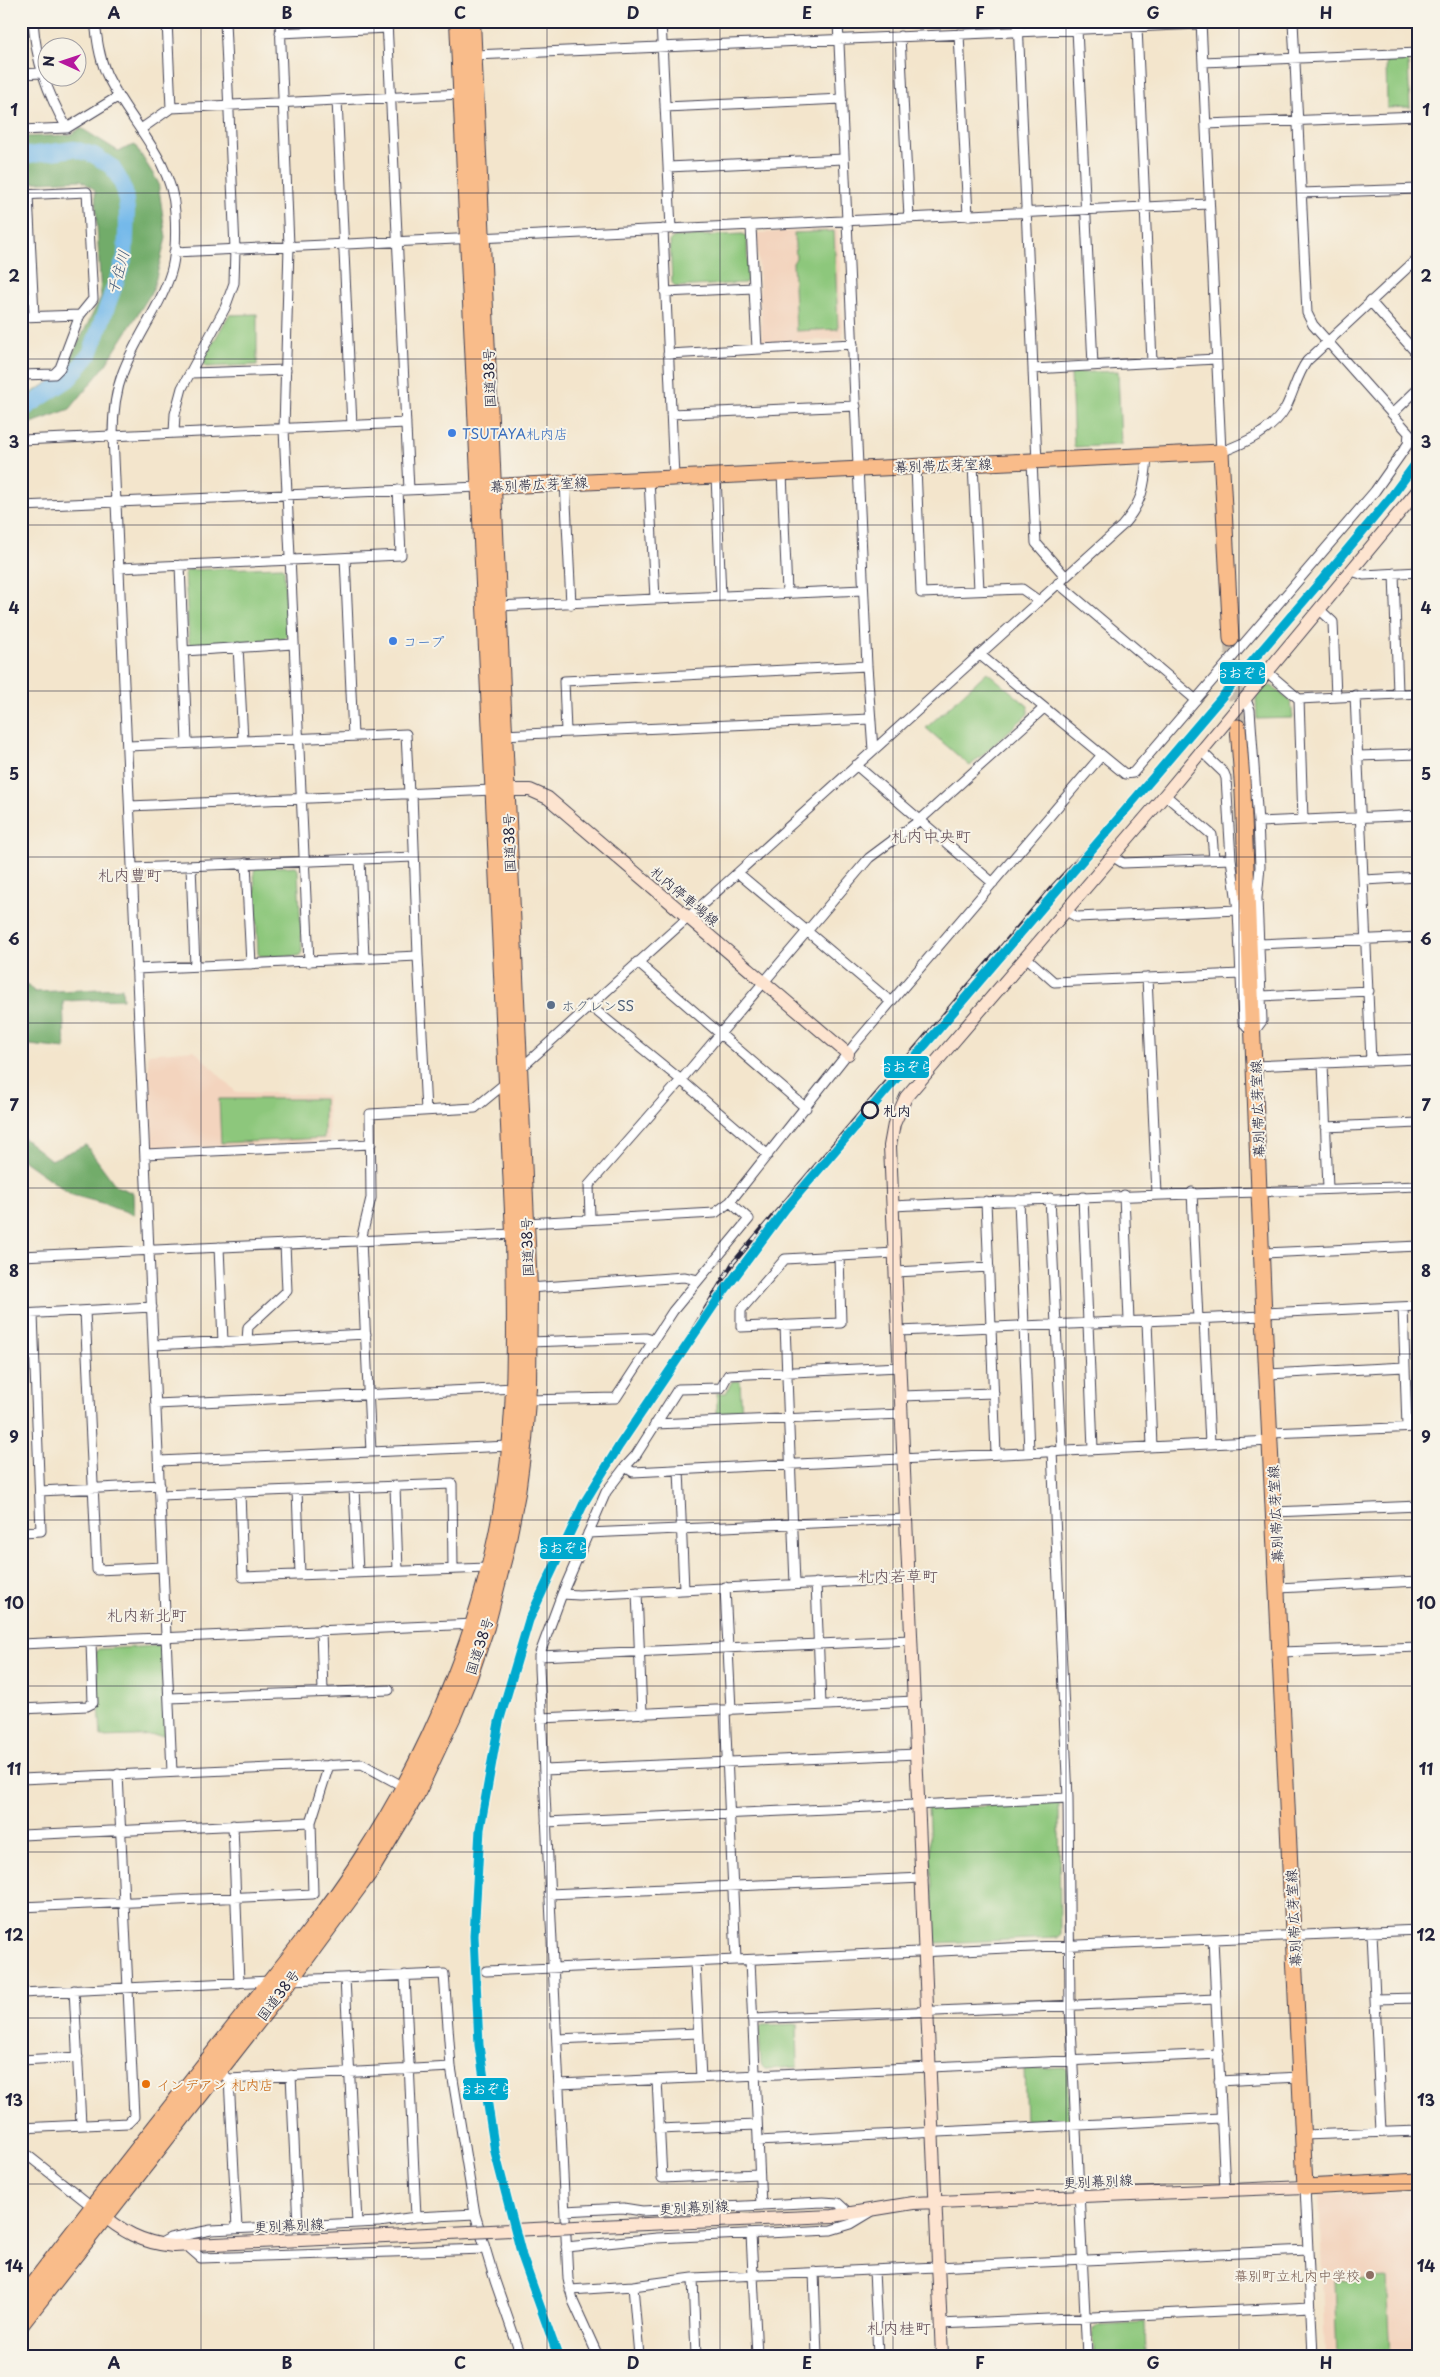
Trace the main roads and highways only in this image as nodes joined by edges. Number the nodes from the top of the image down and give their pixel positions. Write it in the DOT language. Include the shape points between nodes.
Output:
graph roads {
  1 [pos="458,21"];
  2 [pos="472,21"];
  3 [pos="475,238"];
  4 [pos="486,486"];
  5 [pos="1231,639"];
  6 [pos="1238,727"];
  7 [pos="497,735"];
  8 [pos="500,790"];
  9 [pos="520,1228"];
  10 [pos="524,1392"];
  11 [pos="480,1625"];
  12 [pos="411,1791"];
  13 [pos="218,2071"];
  14 [pos="1419,2181"];
  15 [pos="100,2212"];
  16 [pos="21,2300"];
  17 [pos="21,2324"];
  1 -- 3 [label="highway, 国道38号"];
  2 -- 3 [label="highway, 国道38号"];
  3 -- 4 [label="highway, 国道38号"];
  4 -- 5 [label="main road, 幕別帯広芽室線" via="1221,452"];
  4 -- 7 [label="highway, 国道38号"];
  4 -- 7 [label="highway, 国道38号" via="499,606"];
  6 -- 14 [label="main road, 幕別帯広芽室線" via="1305,2187"];
  7 -- 8 [label="highway, 国道38号"];
  8 -- 9 [label="highway, 国道38号" via="519,1070"];
  8 -- 9 [label="highway, 国道38号" via="507,1082"];
  9 -- 10 [label="highway, 国道38号"];
  9 -- 10 [label="highway, 国道38号" via="529,1288 529,1342"];
  10 -- 11 [label="highway, 国道38号" via="510,1446"];
  10 -- 11 [label="highway, 国道38号" via="517,1493 506,1549"];
  11 -- 12 [label="highway, 国道38号"];
  12 -- 13 [label="highway, 国道38号" via="272,1981"];
  12 -- 13 [label="highway, 国道38号" via="371,1870"];
  13 -- 15 [label="highway, 国道38号"];
  15 -- 16 [label="highway, 国道38号"];
  15 -- 17 [label="highway, 国道38号"];
}
